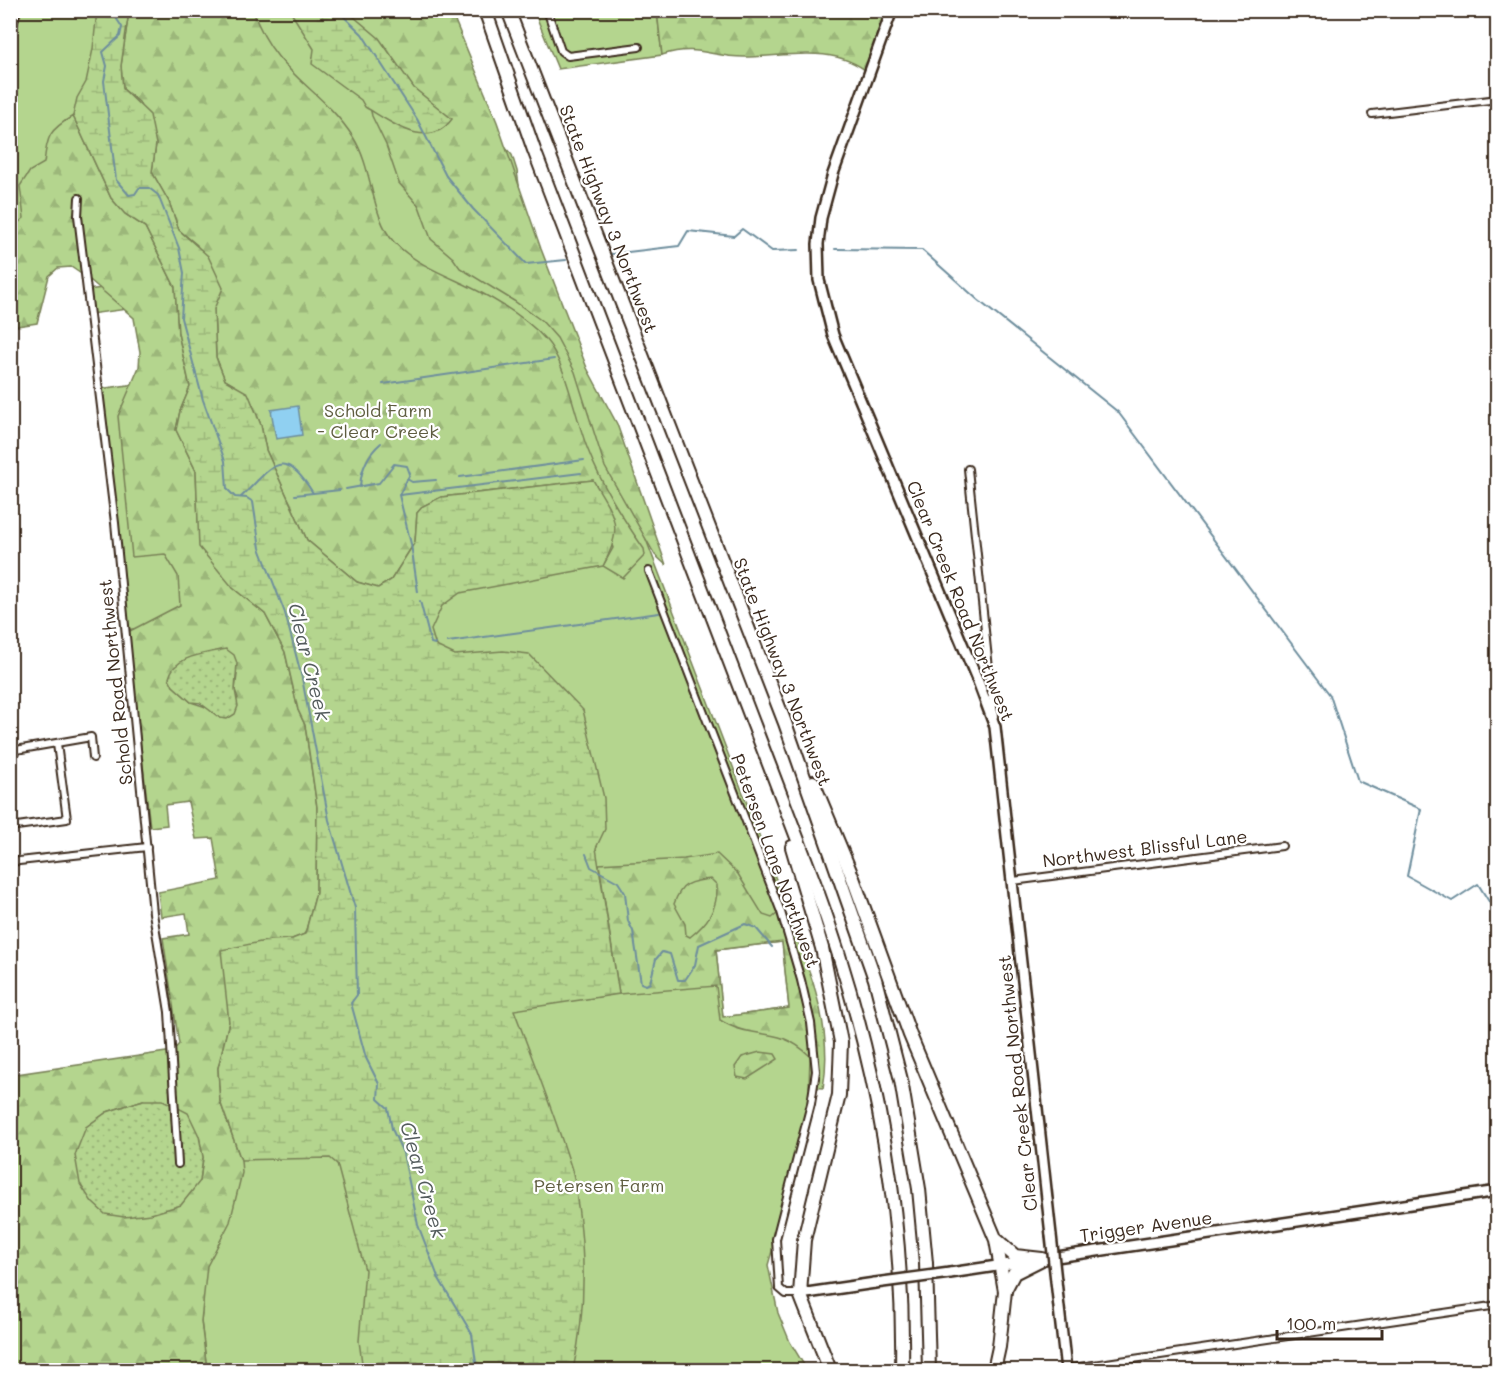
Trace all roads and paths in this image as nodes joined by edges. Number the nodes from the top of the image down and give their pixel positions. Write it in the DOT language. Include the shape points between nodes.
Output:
graph roads {
  1 [pos="15,10"];
  2 [pos="485,10"];
  3 [pos="508,10"];
  4 [pos="547,10"];
  5 [pos="892,10"];
  6 [pos="10,29"];
  7 [pos="639,47"];
  8 [pos="1497,99"];
  9 [pos="1372,114"];
  10 [pos="79,198"];
  11 [pos="968,469"];
  12 [pos="649,571"];
  13 [pos="785,723"];
  14 [pos="995,727"];
  15 [pos="57,744"];
  16 [pos="10,751"];
  17 [pos="93,758"];
  18 [pos="771,771"];
  19 [pos="10,827"];
  20 [pos="1282,846"];
  21 [pos="147,847"];
  22 [pos="10,862"];
  23 [pos="1013,881"];
  24 [pos="178,1164"];
  25 [pos="1497,1191"];
  26 [pos="996,1240"];
  27 [pos="1042,1259"];
  28 [pos="1002,1265"];
  29 [pos="1005,1291"];
  30 [pos="800,1294"];
  31 [pos="1497,1305"];
  32 [pos="1066,1370"];
  33 [pos="830,1371"];
  34 [pos="902,1371"];
  35 [pos="929,1371"];
  36 [pos="994,1371"];
  1 -- 6 [label="main road"];
  2 -- 18 [label="highway" via="534,150"];
  3 -- 13 [label="highway, State Highway 3 Northwest"];
  4 -- 7 [label="street" via="561,51 568,56"];
  5 -- 14 [label="main road, Clear Creek Road Northwest" via="828,189 818,238 819,280 836,341"];
  8 -- 9 [label="street"];
  10 -- 21 [label="street, Schold Road Northwest"];
  11 -- 14 [label="street"];
  12 -- 30 [label="street, Petersen Lane Northwest" via="781,912 809,1012 816,1071 776,1239 779,1288 786,1294"];
  13 -- 26 [label="highway" via="832,825 910,1035"];
  13 -- 35 [label="highway, State Highway 3 Northwest" via="859,930 896,1058 924,1226"];
  14 -- 23 [label="main road, Clear Creek Road Northwest"];
  15 -- 16 [label="street"];
  15 -- 17 [label="street" via="91,737"];
  15 -- 19 [label="street" via="67,819"];
  18 -- 30 [label="highway" via="822,948 841,1042 839,1095 804,1240"];
  18 -- 34 [label="highway" via="832,932 871,1065 897,1235"];
  20 -- 23 [label="street, Northwest Blissful Lane"];
  21 -- 22 [label="street"];
  21 -- 24 [label="street, Schold Road Northwest" via="169,1012"];
  23 -- 32 [label="main road, Clear Creek Road Northwest, bridge"];
  25 -- 27 [label="main road, Trigger Avenue"];
  26 -- 27 [label="highway" via="1015,1256"];
  26 -- 28 [label="highway"];
  27 -- 28 [label="main road, Trigger Avenue"];
  27 -- 29 [label="highway" via="1018,1270"];
  28 -- 29 [label="highway"];
  28 -- 30 [label="main road, Trigger Avenue, bridge"];
  29 -- 36 [label="highway"];
  30 -- 33 [label="highway"];
  31 -- 32 [label="street"];
}
